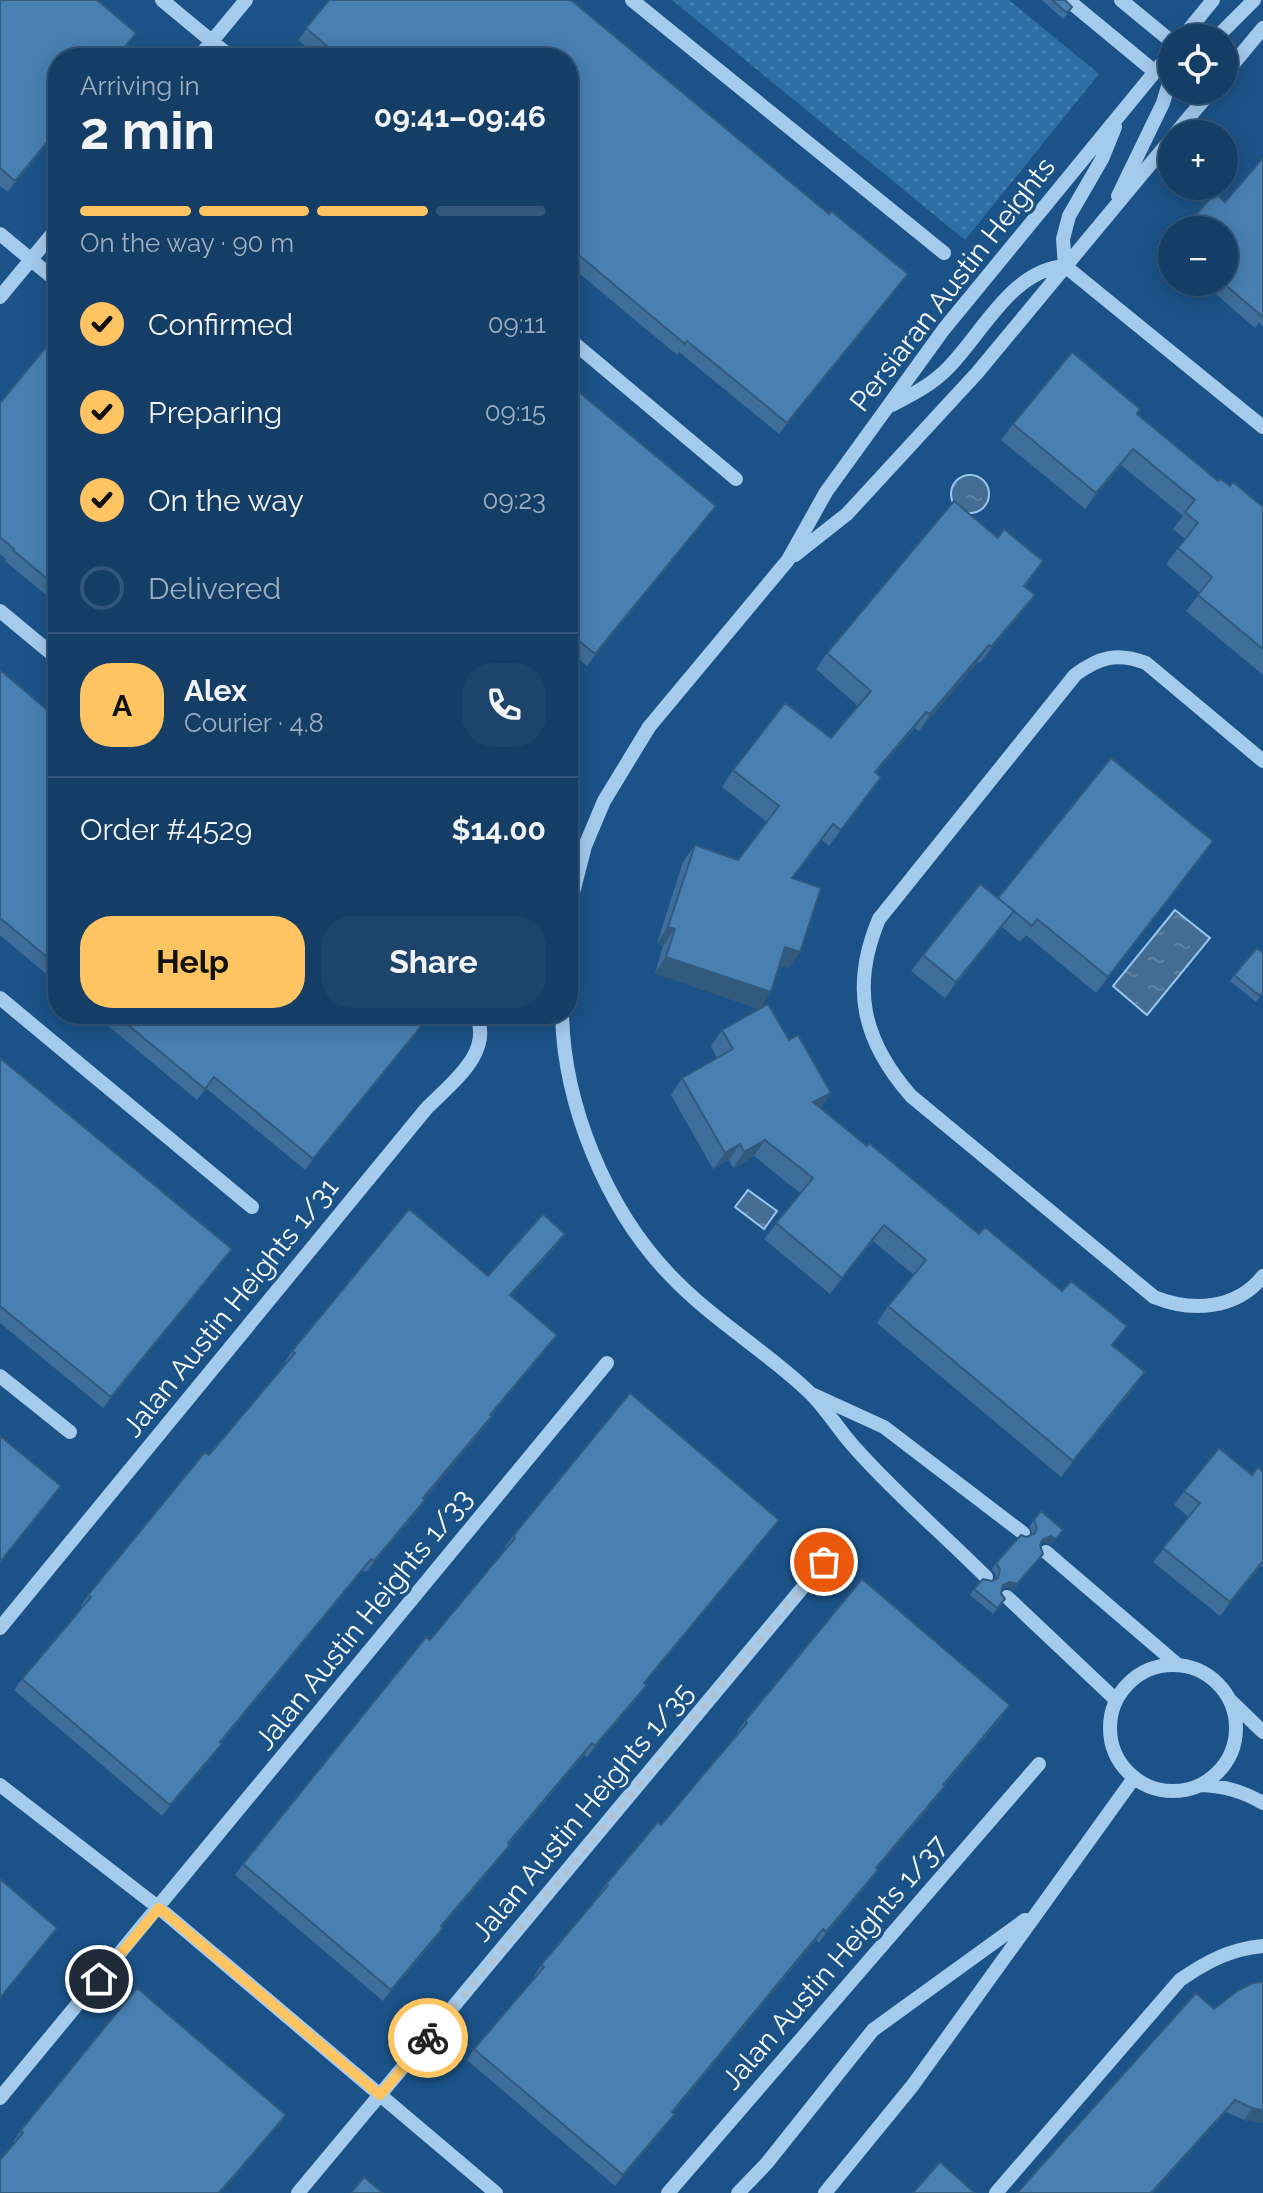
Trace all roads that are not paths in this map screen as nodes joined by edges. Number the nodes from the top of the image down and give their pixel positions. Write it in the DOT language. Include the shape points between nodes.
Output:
graph roads {
  1 [pos="162,0"];
  2 [pos="246,0"];
  3 [pos="632,0"];
  4 [pos="1068,0"];
  5 [pos="1121,0"];
  6 [pos="1213,0"];
  7 [pos="1254,0"];
  8 [pos="1193,24"];
  9 [pos="1230,24"];
  10 [pos="1263,28"];
  11 [pos="1158,30"];
  12 [pos="212,41"];
  13 [pos="206,48"];
  14 [pos="220,48"];
  15 [pos="1238,58"];
  16 [pos="1158,68"];
  17 [pos="1158,71"];
  18 [pos="1155,72"];
  19 [pos="1163,104"];
  20 [pos="1200,104"];
  21 [pos="1120,115"];
  22 [pos="1187,120"];
  23 [pos="1158,155"];
  24 [pos="1111,211"];
  25 [pos="0,234"];
  26 [pos="48,239"];
  27 [pos="944,253"];
  28 [pos="31,259"];
  29 [pos="1065,266"];
  30 [pos="48,273"];
  31 [pos="0,297"];
  32 [pos="578,346"];
  33 [pos="887,407"];
  34 [pos="1263,427"];
  35 [pos="736,479"];
  36 [pos="788,560"];
  37 [pos="0,611"];
  38 [pos="48,651"];
  39 [pos="1263,761"];
  40 [pos="578,873"];
  41 [pos="0,998"];
  42 [pos="480,1024"];
  43 [pos="563,1024"];
  44 [pos="252,1207"];
  45 [pos="1263,1276"];
  46 [pos="607,1363"];
  47 [pos="0,1376"];
  48 [pos="810,1393"];
  49 [pos="70,1432"];
  50 [pos="1023,1533"];
  51 [pos="1046,1552"];
  52 [pos="824,1562"];
  53 [pos="986,1577"];
  54 [pos="1007,1597"];
  55 [pos="0,1628"];
  56 [pos="1178,1665"];
  57 [pos="1228,1698"];
  58 [pos="1116,1700"];
  59 [pos="1263,1732"];
  60 [pos="1039,1764"];
  61 [pos="1134,1778"];
  62 [pos="0,1785"];
  63 [pos="1200,1785"];
  64 [pos="1263,1803"];
  65 [pos="159,1908"];
  66 [pos="1037,1911"];
  67 [pos="1263,1946"];
  68 [pos="380,2095"];
  69 [pos="0,2098"];
  70 [pos="298,2193"];
  71 [pos="496,2193"];
  72 [pos="668,2193"];
  73 [pos="738,2193"];
  74 [pos="825,2193"];
  75 [pos="996,2193"];
  1 -- 12 [label="street"];
  2 -- 12 [label="street"];
  3 -- 27 [label="street"];
  4 -- 18 [label="street"];
  5 -- 11 [label="street"];
  6 -- 8 [label="street"];
  7 -- 9 [label="street"];
  10 -- 15 [label="street"];
  12 -- 13 [label="street"];
  12 -- 14 [label="street"];
  16 -- 18 [label="street, Persiaran Austin Heights"];
  17 -- 18 [label="street"];
  18 -- 21 [label="street, Persiaran Austin Heights"];
  19 -- 24 [label="street"];
  20 -- 22 [label="street, Persiaran Austin Heights"];
  21 -- 29 [label="street" via="1069,216 1063,239"];
  21 -- 33 [label="street, Persiaran Austin Heights" via="944,329"];
  23 -- 24 [label="street, Persiaran Austin Heights"];
  24 -- 29 [label="street, Persiaran Austin Heights"];
  25 -- 28 [label="street"];
  26 -- 28 [label="street"];
  28 -- 30 [label="street"];
  28 -- 31 [label="street"];
  29 -- 33 [label="street" via="1048,267 1030,279 981,326 949,367 923,389"];
  29 -- 34 [label="street"];
  29 -- 36 [label="street, Persiaran Austin Heights" via="977,373 847,514"];
  32 -- 35 [label="street"];
  33 -- 36 [label="street, Persiaran Austin Heights" via="826,492"];
  36 -- 40 [label="street, Persiaran Austin Heights" via="628,758 604,801"];
  37 -- 38 [label="street"];
  39 -- 45 [label="street" via="1146,663 1113,656 1094,661 1075,675 879,919 863,987 873,1039 911,1096 1154,1297 1173,1305 1219,1305 1240,1296"];
  41 -- 44 [label="street"];
  42 -- 55 [label="street, Jalan Austin Heights 1/31" via="478,1051"];
  43 -- 48 [label="street" via="575,1098 605,1179 627,1218 669,1274 698,1302"];
  46 -- 65 [label="street, Jalan Austin Heights 1/33"];
  47 -- 49 [label="street"];
  48 -- 50 [label="street" via="884,1427"];
  48 -- 53 [label="street" via="856,1449"];
  51 -- 56 [label="street"];
  52 -- 68 [label="street, Jalan Austin Heights 1/35"];
  54 -- 58 [label="street"];
  56 -- 57 [label="street" via="1198,1670"];
  56 -- 58 [label="street" via="1141,1673"];
  57 -- 59 [label="street"];
  57 -- 63 [label="street" via="1235,1738 1229,1757"];
  58 -- 61 [label="street" via="1112,1742"];
  60 -- 72 [label="street, Jalan Austin Heights 1/37"];
  61 -- 63 [label="street" via="1166,1791"];
  61 -- 66 [label="street"];
  62 -- 65 [label="street"];
  63 -- 64 [label="street" via="1222,1786"];
  65 -- 68 [label="street"];
  65 -- 69 [label="street, Jalan Austin Heights 1/33"];
  66 -- 73 [label="street" via="873,2030"];
  66 -- 74 [label="street" via="913,2085"];
  67 -- 75 [label="street" via="1225,1954 1180,1980"];
  68 -- 70 [label="street, Jalan Austin Heights 1/35"];
  68 -- 71 [label="street"];
}
